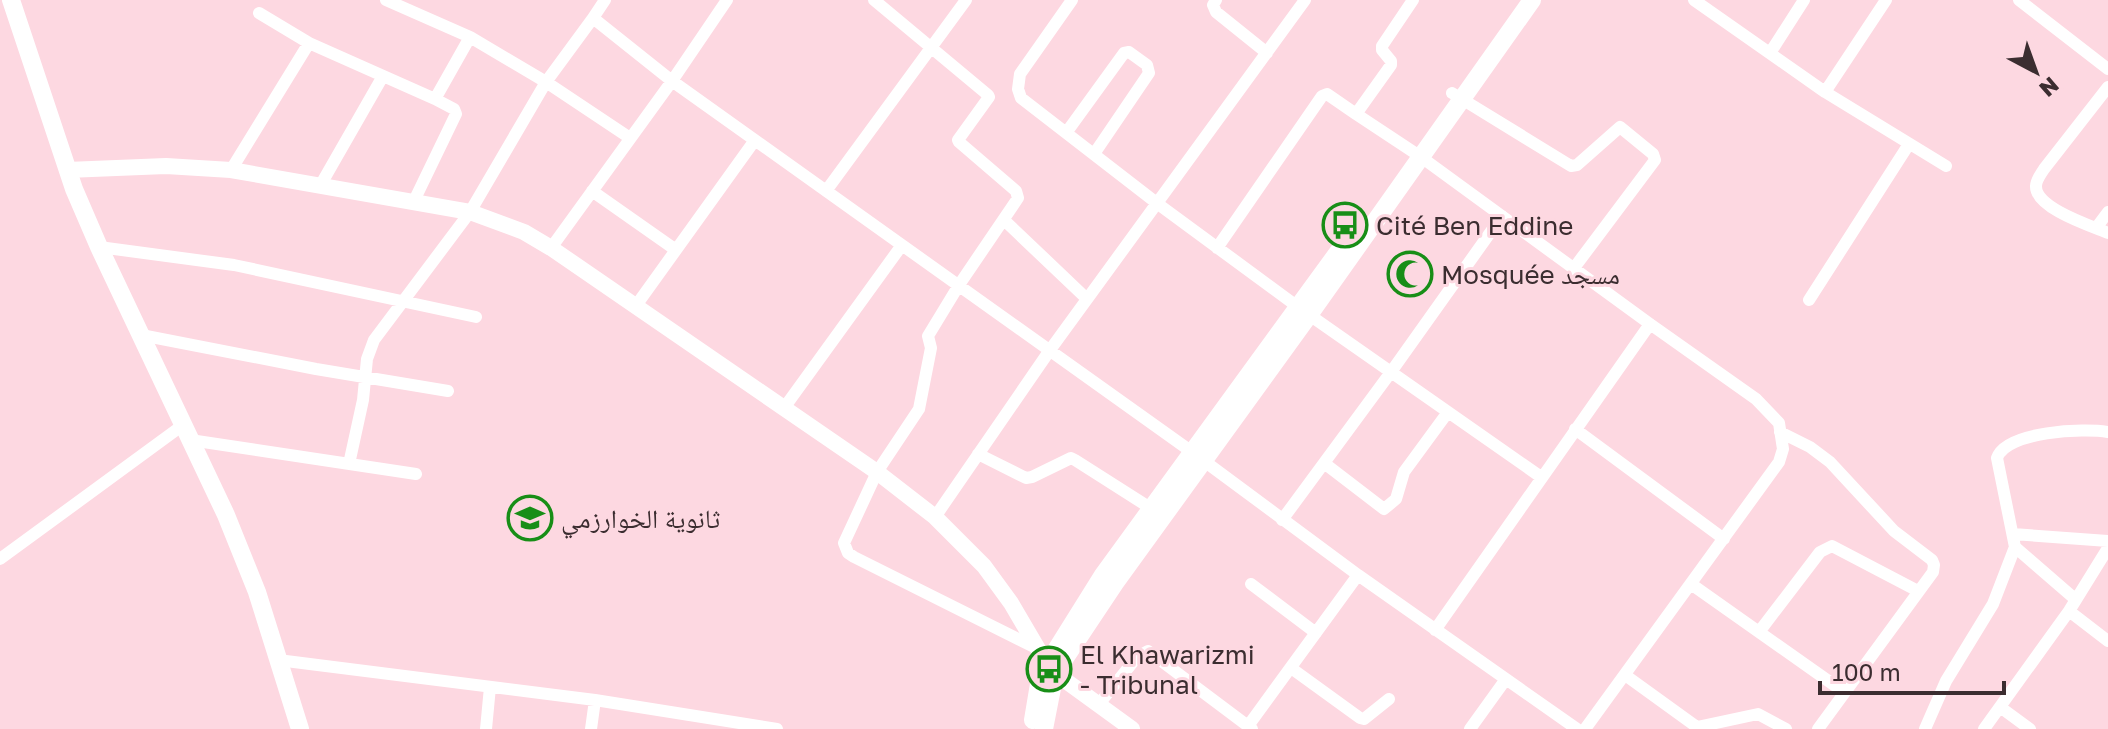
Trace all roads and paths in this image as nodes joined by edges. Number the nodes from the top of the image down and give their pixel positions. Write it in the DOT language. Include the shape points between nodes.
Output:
graph roads {
  1 [pos="11,0"];
  2 [pos="386,0"];
  3 [pos="605,0"];
  4 [pos="727,0"];
  5 [pos="874,0"];
  6 [pos="965,0"];
  7 [pos="1072,0"];
  8 [pos="1216,0"];
  9 [pos="1305,0"];
  10 [pos="1413,0"];
  11 [pos="1519,0"];
  12 [pos="1532,0"];
  13 [pos="1694,0"];
  14 [pos="1804,0"];
  15 [pos="1886,0"];
  16 [pos="2019,0"];
  17 [pos="259,13"];
  18 [pos="593,18"];
  19 [pos="470,37"];
  20 [pos="309,43"];
  21 [pos="931,48"];
  22 [pos="1267,53"];
  23 [pos="1770,53"];
  24 [pos="2108,69"];
  25 [pos="383,76"];
  26 [pos="672,81"];
  27 [pos="546,82"];
  28 [pos="2108,87"];
  29 [pos="1825,92"];
  30 [pos="1457,96"];
  31 [pos="435,99"];
  32 [pos="1356,114"];
  33 [pos="1066,133"];
  34 [pos="630,138"];
  35 [pos="755,140"];
  36 [pos="1909,144"];
  37 [pos="1094,154"];
  38 [pos="1416,154"];
  39 [pos="1946,166"];
  40 [pos="67,170"];
  41 [pos="231,170"];
  42 [pos="320,186"];
  43 [pos="592,191"];
  44 [pos="826,191"];
  45 [pos="413,203"];
  46 [pos="1158,204"];
  47 [pos="470,212"];
  48 [pos="2108,212"];
  49 [pos="1502,216"];
  50 [pos="1004,220"];
  51 [pos="2102,231"];
  52 [pos="902,245"];
  53 [pos="99,247"];
  54 [pos="551,248"];
  55 [pos="1217,248"];
  56 [pos="676,250"];
  57 [pos="1574,268"];
  58 [pos="959,285"];
  59 [pos="1087,299"];
  60 [pos="1809,300"];
  61 [pos="403,301"];
  62 [pos="635,307"];
  63 [pos="1304,311"];
  64 [pos="476,317"];
  65 [pos="1650,324"];
  66 [pos="141,335"];
  67 [pos="1050,350"];
  68 [pos="1391,372"];
  69 [pos="365,377"];
  70 [pos="448,391"];
  71 [pos="784,408"];
  72 [pos="1448,412"];
  73 [pos="1575,429"];
  74 [pos="186,432"];
  75 [pos="1780,432"];
  76 [pos="2108,432"];
  77 [pos="978,454"];
  78 [pos="1197,456"];
  79 [pos="1324,463"];
  80 [pos="349,464"];
  81 [pos="877,472"];
  82 [pos="416,474"];
  83 [pos="1541,477"];
  84 [pos="1152,509"];
  85 [pos="935,517"];
  86 [pos="1282,520"];
  87 [pos="1724,539"];
  88 [pos="2014,540"];
  89 [pos="2108,541"];
  90 [pos="2108,548"];
  91 [pos="0,559"];
  92 [pos="1358,575"];
  93 [pos="1251,584"];
  94 [pos="1691,584"];
  95 [pos="1918,591"];
  96 [pos="2072,605"];
  97 [pos="1435,630"];
  98 [pos="1759,632"];
  99 [pos="1316,633"];
  100 [pos="2108,641"];
  101 [pos="278,660"];
  102 [pos="1047,661"];
  103 [pos="1291,668"];
  104 [pos="1625,675"];
  105 [pos="1506,679"];
  106 [pos="490,687"];
  107 [pos="1844,692"];
  108 [pos="1389,699"];
  109 [pos="595,700"];
  110 [pos="1099,704"];
  111 [pos="2000,707"];
  112 [pos="1250,728"];
  113 [pos="300,729"];
  114 [pos="486,729"];
  115 [pos="591,729"];
  116 [pos="777,729"];
  117 [pos="1031,729"];
  118 [pos="1044,729"];
  119 [pos="1132,729"];
  120 [pos="1470,729"];
  121 [pos="1577,729"];
  122 [pos="1585,729"];
  123 [pos="1786,729"];
  124 [pos="1818,729"];
  125 [pos="1925,729"];
  126 [pos="1984,729"];
  127 [pos="2030,729"];
  1 -- 40 [label="main road"];
  2 -- 19 [label="street"];
  3 -- 18 [label="street"];
  4 -- 26 [label="street"];
  5 -- 21 [label="street"];
  6 -- 21 [label="street"];
  7 -- 33 [label="street" via="1020,74 1018,89 1021,98"];
  8 -- 22 [label="street" via="1216,12"];
  9 -- 22 [label="street"];
  10 -- 32 [label="street" via="1382,46 1391,65"];
  11 -- 30 [label="main road"];
  12 -- 30 [label="main road"];
  13 -- 23 [label="street"];
  14 -- 23 [label="street"];
  15 -- 29 [label="street"];
  16 -- 24 [label="street"];
  17 -- 20 [label="street"];
  18 -- 26 [label="street"];
  18 -- 27 [label="street"];
  19 -- 27 [label="street"];
  19 -- 31 [label="street"];
  20 -- 25 [label="street"];
  20 -- 41 [label="street"];
  21 -- 44 [label="street"];
  21 -- 50 [label="street" via="989,97 958,140 1016,191 1017,201"];
  22 -- 46 [label="street"];
  23 -- 29 [label="street"];
  25 -- 31 [label="street"];
  25 -- 42 [label="street"];
  26 -- 34 [label="street"];
  26 -- 35 [label="street"];
  27 -- 34 [label="street"];
  27 -- 47 [label="street"];
  28 -- 51 [label="street" via="2035,188 2051,207"];
  29 -- 36 [label="street"];
  30 -- 38 [label="main road"];
  30 -- 57 [label="street" via="1571,166 1620,127 1651,151 1655,160"];
  31 -- 45 [label="street" via="456,114"];
  32 -- 38 [label="street"];
  32 -- 55 [label="street" via="1327,94 1322,96"];
  33 -- 37 [label="street"];
  33 -- 37 [label="street" via="1124,53 1147,65 1149,73"];
  34 -- 43 [label="street"];
  35 -- 44 [label="street"];
  35 -- 56 [label="street"];
  36 -- 39 [label="street"];
  36 -- 60 [label="street"];
  37 -- 46 [label="street"];
  38 -- 49 [label="street"];
  38 -- 63 [label="main road"];
  40 -- 41 [label="street"];
  40 -- 53 [label="main road"];
  41 -- 42 [label="street"];
  42 -- 45 [label="street"];
  43 -- 54 [label="street"];
  43 -- 56 [label="street"];
  44 -- 52 [label="street"];
  45 -- 47 [label="street"];
  46 -- 55 [label="street"];
  46 -- 59 [label="street"];
  47 -- 54 [label="street"];
  47 -- 61 [label="street"];
  48 -- 51 [label="street"];
  49 -- 57 [label="street"];
  49 -- 68 [label="street"];
  50 -- 58 [label="street"];
  50 -- 59 [label="street"];
  52 -- 58 [label="street"];
  52 -- 71 [label="street"];
  53 -- 61 [label="street" via="234,265"];
  53 -- 66 [label="main road"];
  54 -- 62 [label="street"];
  55 -- 63 [label="street"];
  56 -- 62 [label="street"];
  57 -- 65 [label="street"];
  58 -- 67 [label="street"];
  58 -- 81 [label="street" via="928,336 931,348 919,409"];
  59 -- 67 [label="street"];
  61 -- 64 [label="street"];
  61 -- 69 [label="street" via="370,348"];
  62 -- 71 [label="street"];
  63 -- 68 [label="street"];
  63 -- 78 [label="main road"];
  65 -- 73 [label="street"];
  65 -- 75 [label="street" via="1756,399 1779,423"];
  66 -- 69 [label="street"];
  66 -- 74 [label="main road"];
  67 -- 77 [label="street"];
  67 -- 78 [label="street"];
  68 -- 72 [label="street"];
  68 -- 79 [label="street"];
  69 -- 70 [label="street"];
  69 -- 80 [label="street"];
  71 -- 81 [label="street"];
  72 -- 79 [label="street" via="1404,472 1396,499 1384,509"];
  72 -- 83 [label="street"];
  73 -- 83 [label="street"];
  73 -- 87 [label="street"];
  74 -- 80 [label="street"];
  74 -- 91 [label="street"];
  74 -- 101 [label="main road" via="226,515"];
  75 -- 87 [label="street" via="1779,462"];
  75 -- 95 [label="street" via="1830,462 1894,531 1932,560 1933,572"];
  76 -- 88 [label="street" via="2049,432 1999,452"];
  77 -- 84 [label="street" via="1026,478 1071,458"];
  77 -- 85 [label="street"];
  78 -- 84 [label="main road"];
  78 -- 86 [label="street"];
  78 -- 102 [label="main road" via="1115,583"];
  79 -- 86 [label="street"];
  80 -- 82 [label="street"];
  81 -- 85 [label="street"];
  81 -- 102 [label="street" via="844,543 848,553"];
  83 -- 97 [label="street"];
  84 -- 102 [label="main road"];
  85 -- 102 [label="street" via="984,566"];
  86 -- 92 [label="street"];
  87 -- 94 [label="street"];
  88 -- 89 [label="street"];
  88 -- 96 [label="street"];
  88 -- 125 [label="street" via="1993,604 1946,681"];
  90 -- 96 [label="street"];
  92 -- 97 [label="street"];
  92 -- 99 [label="street"];
  93 -- 99 [label="street"];
  94 -- 98 [label="street"];
  94 -- 104 [label="street"];
  95 -- 98 [label="street" via="1827,547"];
  95 -- 107 [label="street"];
  96 -- 100 [label="street"];
  96 -- 111 [label="street"];
  97 -- 105 [label="street"];
  98 -- 107 [label="street"];
  99 -- 103 [label="street"];
  101 -- 106 [label="street"];
  101 -- 113 [label="main road"];
  102 -- 110 [label="street"];
  102 -- 117 [label="main road"];
  102 -- 118 [label="main road"];
  103 -- 108 [label="street" via="1360,718"];
  103 -- 112 [label="street"];
  104 -- 122 [label="street"];
  104 -- 123 [label="street" via="1697,727 1758,714"];
  105 -- 120 [label="street"];
  105 -- 121 [label="street"];
  106 -- 109 [label="street"];
  106 -- 114 [label="street"];
  107 -- 124 [label="street"];
  109 -- 115 [label="street"];
  109 -- 116 [label="street"];
  110 -- 112 [label="street" via="1137,657 1148,651"];
  110 -- 119 [label="street"];
  111 -- 126 [label="street"];
  111 -- 127 [label="street"];
}
